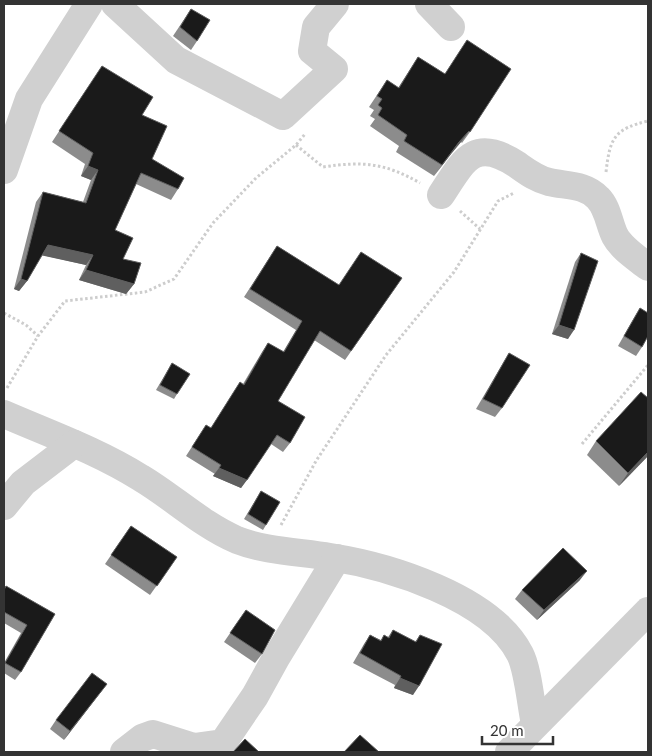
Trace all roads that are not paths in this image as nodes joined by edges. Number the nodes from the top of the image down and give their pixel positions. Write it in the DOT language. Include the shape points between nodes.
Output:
graph roads {
  1 [pos="89,4"];
  2 [pos="115,4"];
  3 [pos="335,4"];
  4 [pos="429,4"];
  5 [pos="451,27"];
  6 [pos="4,170"];
  7 [pos="441,195"];
  8 [pos="648,267"];
  9 [pos="4,414"];
  10 [pos="74,444"];
  11 [pos="4,506"];
  12 [pos="338,558"];
  13 [pos="648,611"];
  14 [pos="535,724"];
  15 [pos="124,752"];
  16 [pos="508,752"];
  1 -- 6 [label="street" via="29,99"];
  2 -- 3 [label="street" via="176,60 283,116 334,70 312,51 316,27"];
  4 -- 5 [label="street"];
  7 -- 8 [label="street" via="468,158 485,151 496,153 548,182 592,192 600,199 616,238"];
  9 -- 10 [label="street"];
  10 -- 11 [label="street" via="24,483"];
  10 -- 12 [label="street" via="143,479 237,540"];
  12 -- 14 [label="street" via="415,578 469,604 506,633 520,655"];
  12 -- 15 [label="street" via="223,743 194,747 153,734"];
  13 -- 14 [label="street"];
  14 -- 16 [label="street"];
}
